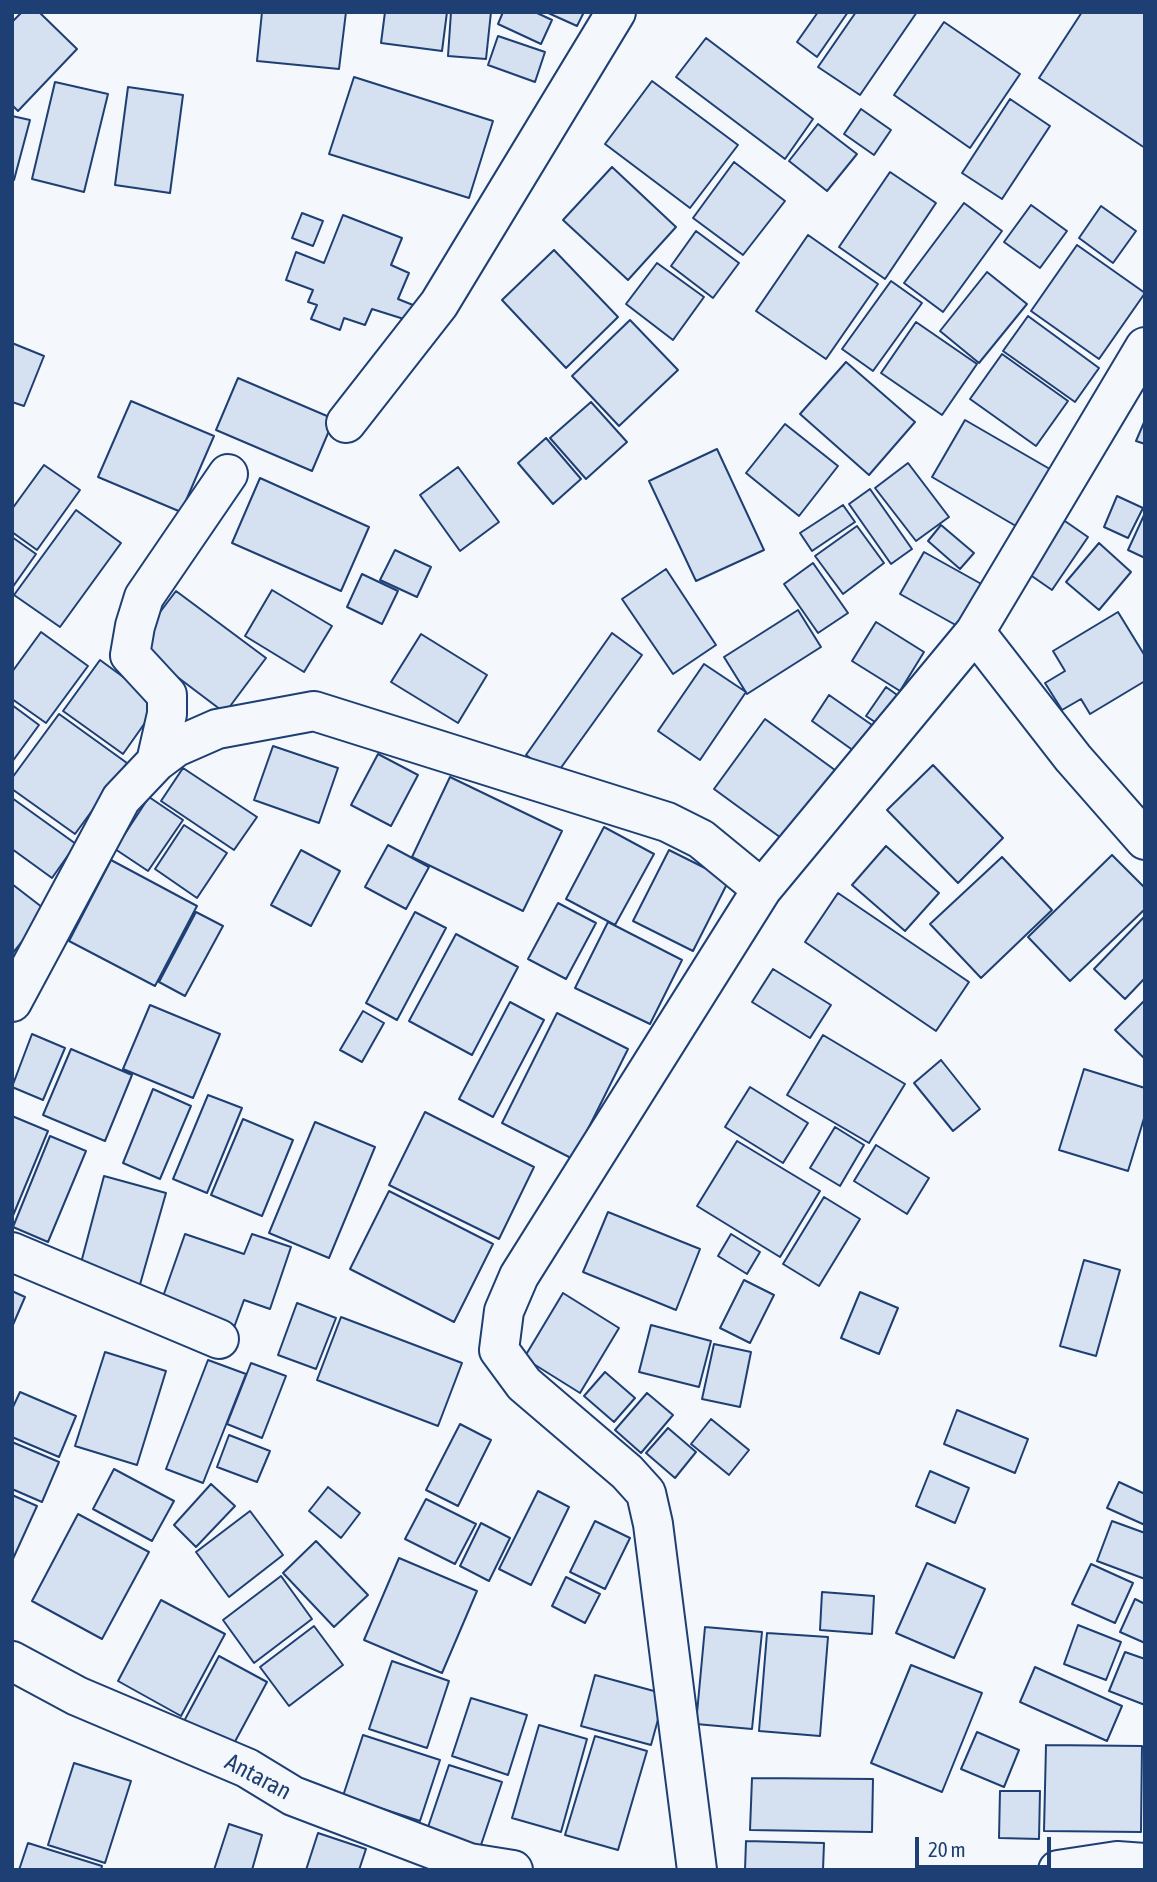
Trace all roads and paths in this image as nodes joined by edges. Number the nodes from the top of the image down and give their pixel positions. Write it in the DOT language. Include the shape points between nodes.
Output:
graph roads {
  1 [pos="616,12"];
  2 [pos="1145,347"];
  3 [pos="346,423"];
  4 [pos="229,474"];
  5 [pos="975,632"];
  6 [pos="156,762"];
  7 [pos="1145,840"];
  8 [pos="762,889"];
  9 [pos="12,1002"];
  10 [pos="12,1252"];
  11 [pos="219,1339"];
  12 [pos="12,1661"];
  13 [pos="1145,1863"];
  14 [pos="466,1867"];
  15 [pos="513,1870"];
  16 [pos="697,1870"];
  17 [pos="1058,1870"];
  1 -- 3 [label="street" via="439,304"];
  2 -- 5 [label="street"];
  4 -- 6 [label="street" via="144,597 135,626 130,655 167,695"];
  5 -- 7 [label="street" via="1073,758"];
  5 -- 8 [label="street"];
  6 -- 8 [label="street" via="176,747 217,729 314,711 667,822 701,839"];
  6 -- 9 [label="street" via="121,799"];
  8 -- 16 [label="street" via="519,1276 504,1311 499,1350 524,1384 646,1493"];
  10 -- 11 [label="street"];
  12 -- 14 [label="street, Antaran" via="77,1696 247,1768 293,1796"];
  13 -- 17 [label="street" via="1117,1861"];
  14 -- 15 [label="street, Antaran"];
}
